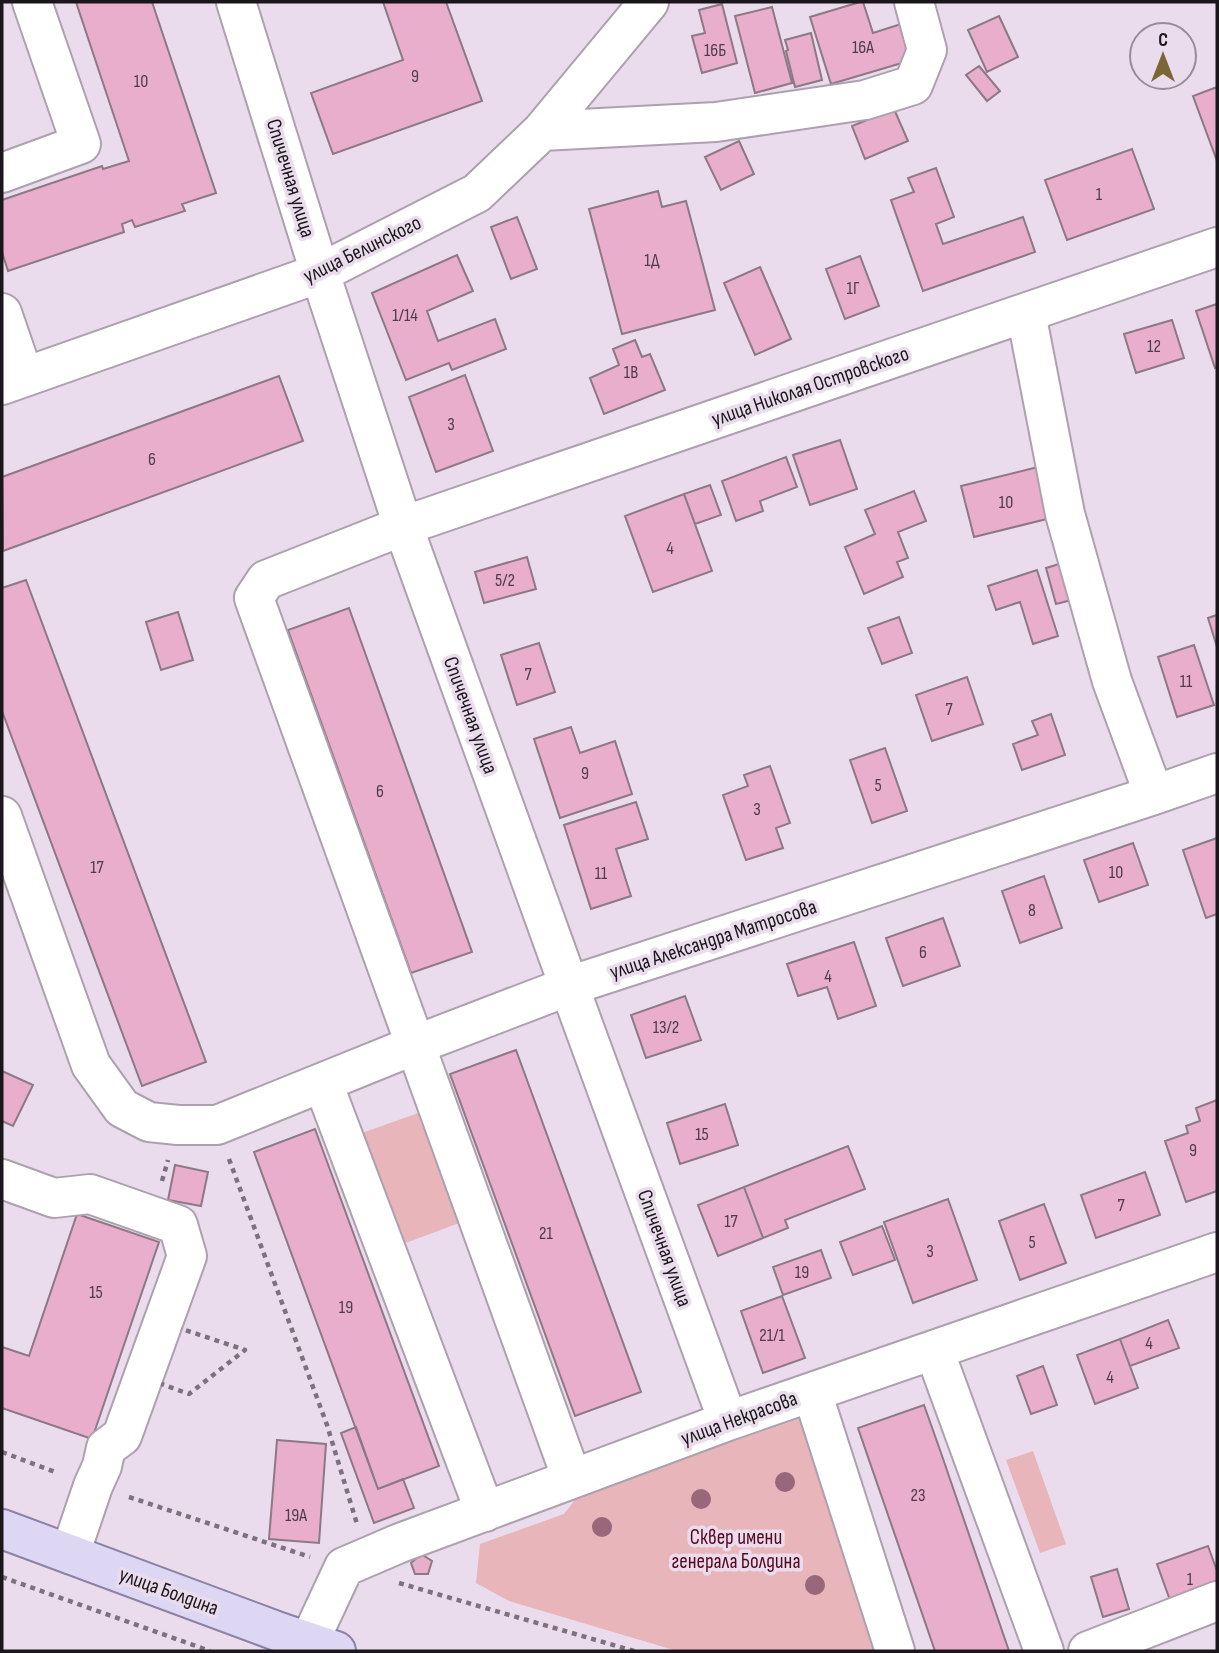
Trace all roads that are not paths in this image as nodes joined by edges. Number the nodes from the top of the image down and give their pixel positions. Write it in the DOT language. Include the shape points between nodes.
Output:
graph roads {
  1 [pos="32,2"];
  2 [pos="236,2"];
  3 [pos="649,2"];
  4 [pos="914,2"];
  5 [pos="542,131"];
  6 [pos="2,173"];
  7 [pos="1217,247"];
  8 [pos="320,273"];
  9 [pos="2,313"];
  10 [pos="1026,313"];
  11 [pos="13,381"];
  12 [pos="404,526"];
  13 [pos="1217,773"];
  14 [pos="1154,795"];
  15 [pos="2,816"];
  16 [pos="569,986"];
  17 [pos="415,1045"];
  18 [pos="323,1083"];
  19 [pos="2,1179"];
  20 [pos="1217,1252"];
  21 [pos="934,1350"];
  22 [pos="812,1392"];
  23 [pos="728,1421"];
  24 [pos="572,1479"];
  25 [pos="485,1511"];
  26 [pos="2,1529"];
  27 [pos="70,1554"];
  28 [pos="1217,1601"];
  29 [pos="299,1644"];
  30 [pos="895,1651"];
  31 [pos="1044,1651"];
  32 [pos="1088,1651"];
  1 -- 6 [label="street" via="81,144"];
  2 -- 8 [label="street, Спичечная улица"];
  3 -- 5 [label="street, улица Белинского"];
  4 -- 5 [label="street" via="927,50 913,85 865,100 716,122"];
  5 -- 8 [label="street, улица Белинского" via="477,193"];
  7 -- 10 [label="street, улица Николая Островского"];
  8 -- 11 [label="street, улица Белинского"];
  8 -- 12 [label="street, Спичечная улица"];
  9 -- 11 [label="street"];
  10 -- 12 [label="street, улица Николая Островского"];
  10 -- 14 [label="street" via="1065,514 1112,681"];
  12 -- 16 [label="street, Спичечная улица"];
  12 -- 17 [label="street, улица Николая Островского" via="266,580 254,598"];
  13 -- 14 [label="street, улица Александра Матросова"];
  14 -- 16 [label="street, улица Александра Матросова"];
  15 -- 18 [label="street, улица Александра Матросова" via="91,1065 122,1108 149,1122 217,1125"];
  16 -- 17 [label="street, улица Александра Матросова"];
  16 -- 23 [label="street, Спичечная улица"];
  17 -- 18 [label="street, улица Александра Матросова"];
  17 -- 24 [label="street"];
  18 -- 25 [label="street"];
  19 -- 27 [label="street" via="54,1198 90,1194 178,1225 187,1256 122,1436 107,1448"];
  20 -- 21 [label="street, улица Некрасова"];
  21 -- 22 [label="street, улица Некрасова"];
  21 -- 31 [label="street"];
  22 -- 23 [label="street, улица Некрасова"];
  22 -- 30 [label="street"];
  23 -- 24 [label="street, улица Некрасова"];
  24 -- 25 [label="street, улица Некрасова"];
  25 -- 29 [label="street, улица Некрасова" via="344,1567"];
  26 -- 27 [label="main road, улица Болдина"];
  27 -- 29 [label="main road, улица Болдина"];
  28 -- 32 [label="street"];
}
